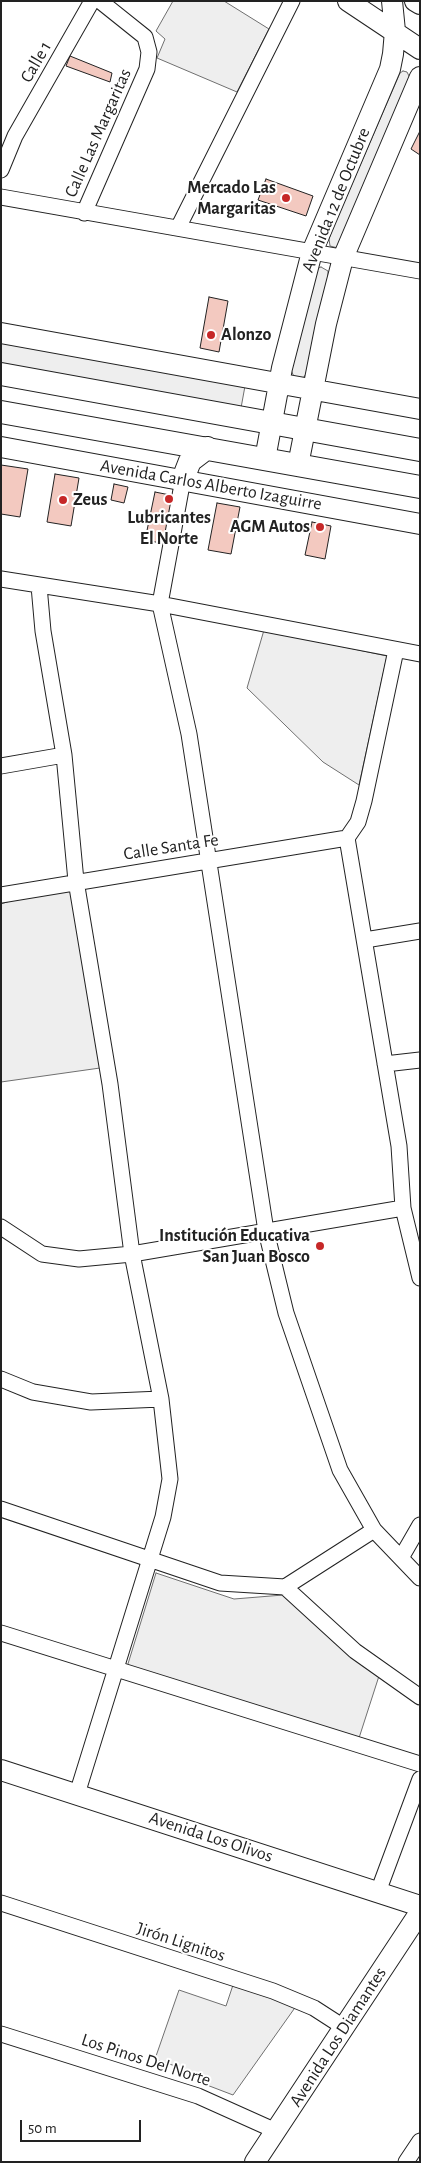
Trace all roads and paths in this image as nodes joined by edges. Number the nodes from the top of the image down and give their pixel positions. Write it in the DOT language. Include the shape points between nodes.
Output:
graph roads {
  1 [pos="92,1"];
  2 [pos="100,1"];
  3 [pos="292,1"];
  4 [pos="348,1"];
  5 [pos="392,1"];
  6 [pos="415,1"];
  7 [pos="420,4"];
  8 [pos="395,31"];
  9 [pos="420,49"];
  10 [pos="420,77"];
  11 [pos="1,170"];
  12 [pos="1,197"];
  13 [pos="84,213"];
  14 [pos="178,228"];
  15 [pos="312,252"];
  16 [pos="343,258"];
  17 [pos="420,271"];
  18 [pos="1,333"];
  19 [pos="1,374"];
  20 [pos="278,384"];
  21 [pos="313,390"];
  22 [pos="420,409"];
  23 [pos="1,412"];
  24 [pos="271,423"];
  25 [pos="305,430"];
  26 [pos="1,447"];
  27 [pos="207,448"];
  28 [pos="420,450"];
  29 [pos="265,459"];
  30 [pos="298,465"];
  31 [pos="183,479"];
  32 [pos="420,487"];
  33 [pos="420,524"];
  34 [pos="1,579"];
  35 [pos="39,586"];
  36 [pos="160,604"];
  37 [pos="396,650"];
  38 [pos="420,654"];
  39 [pos="64,755"];
  40 [pos="1,766"];
  41 [pos="347,838"];
  42 [pos="209,860"];
  43 [pos="76,881"];
  44 [pos="1,895"];
  45 [pos="420,931"];
  46 [pos="365,940"];
  47 [pos="420,1060"];
  48 [pos="385,1064"];
  49 [pos="403,1208"];
  50 [pos="1,1227"];
  51 [pos="266,1231"];
  52 [pos="132,1254"];
  53 [pos="420,1278"];
  54 [pos="1,1379"];
  55 [pos="161,1399"];
  56 [pos="1,1509"];
  57 [pos="420,1525"];
  58 [pos="374,1530"];
  59 [pos="150,1558"];
  60 [pos="401,1558"];
  61 [pos="420,1578"];
  62 [pos="285,1587"];
  63 [pos="1,1633"];
  64 [pos="115,1671"];
  65 [pos="420,1697"];
  66 [pos="420,1764"];
  67 [pos="1,1770"];
  68 [pos="420,1779"];
  69 [pos="78,1794"];
  70 [pos="378,1892"];
  71 [pos="1,1903"];
  72 [pos="420,1906"];
  73 [pos="420,1912"];
  74 [pos="344,2028"];
  75 [pos="1,2034"];
  76 [pos="276,2131"];
  77 [pos="420,2141"];
  78 [pos="255,2162"];
  79 [pos="406,2162"];
  1 -- 11 [label="street, Calle 1" via="15,136"];
  2 -- 13 [label="street, Calle Las Margaritas" via="146,37 149,52 147,69"];
  3 -- 14 [label="street"];
  4 -- 8 [label="street"];
  5 -- 8 [label="street, Avenida 12 de Octubre"];
  6 -- 7 [label="street"];
  8 -- 9 [label="street"];
  8 -- 15 [label="street, Avenida 12 de Octubre" via="390,69"];
  10 -- 16 [label="street, Avenida 12 de Octubre"];
  12 -- 13 [label="street"];
  13 -- 14 [label="street"];
  14 -- 15 [label="street"];
  15 -- 16 [label="street"];
  15 -- 20 [label="street, Avenida 12 de Octubre"];
  16 -- 17 [label="street"];
  16 -- 21 [label="street, Avenida 12 de Octubre"];
  18 -- 20 [label="street"];
  19 -- 24 [label="main road"];
  20 -- 21 [label="street"];
  20 -- 24 [label="street, Avenida 12 de Octubre"];
  21 -- 22 [label="street"];
  21 -- 25 [label="street, Avenida 12 de Octubre"];
  23 -- 27 [label="main road, Avenida Carlos Alberto Izaguirre"];
  24 -- 25 [label="main road"];
  24 -- 29 [label="street, Avenida 12 de Octubre"];
  25 -- 28 [label="main road"];
  25 -- 30 [label="street, Avenida 12 de Octubre"];
  26 -- 31 [label="street, Avenida Carlos Alberto Izaguirre"];
  27 -- 29 [label="main road, Avenida Carlos Alberto Izaguirre"];
  27 -- 31 [label="main road" via="190,461"];
  29 -- 30 [label="main road, Avenida Carlos Alberto Izaguirre"];
  30 -- 32 [label="main road, Avenida Carlos Alberto Izaguirre"];
  31 -- 33 [label="street, Avenida Carlos Alberto Izaguirre"];
  31 -- 36 [label="street"];
  34 -- 35 [label="street"];
  35 -- 36 [label="street"];
  35 -- 39 [label="street" via="43,631"];
  36 -- 37 [label="street"];
  36 -- 42 [label="street" via="189,734"];
  37 -- 38 [label="street"];
  37 -- 41 [label="street" via="364,801 358,822"];
  39 -- 40 [label="street"];
  39 -- 43 [label="street"];
  41 -- 42 [label="street, Calle Santa Fe"];
  41 -- 46 [label="street"];
  42 -- 43 [label="street, Calle Santa Fe"];
  42 -- 51 [label="street"];
  43 -- 44 [label="street, Calle Santa Fe"];
  43 -- 52 [label="street" via="110,1084"];
  45 -- 46 [label="street"];
  46 -- 48 [label="street"];
  47 -- 48 [label="street"];
  48 -- 49 [label="street" via="399,1146"];
  49 -- 51 [label="street"];
  49 -- 53 [label="street"];
  50 -- 52 [label="street" via="42,1254 79,1259"];
  51 -- 52 [label="street"];
  51 -- 58 [label="street" via="286,1313 340,1470"];
  52 -- 55 [label="street"];
  54 -- 55 [label="street" via="33,1392 91,1402"];
  55 -- 59 [label="street" via="170,1479 163,1517"];
  56 -- 59 [label="street"];
  57 -- 60 [label="street"];
  58 -- 60 [label="street"];
  58 -- 62 [label="street"];
  59 -- 62 [label="street" via="220,1583"];
  59 -- 64 [label="street"];
  60 -- 61 [label="street"];
  62 -- 65 [label="street" via="349,1646"];
  63 -- 64 [label="street"];
  64 -- 66 [label="street"];
  64 -- 69 [label="street"];
  67 -- 69 [label="street, Avenida Los Olivos"];
  68 -- 70 [label="street"];
  69 -- 70 [label="street, Avenida Los Olivos"];
  70 -- 72 [label="street, Avenida Los Olivos"];
  71 -- 74 [label="street, Jirón Lignitos" via="273,1991 314,2008"];
  73 -- 74 [label="street, Avenida Los Diamantes"];
  74 -- 76 [label="street, Avenida Los Diamantes"];
  75 -- 76 [label="street, Los Pinos Del Norte" via="198,2096"];
  76 -- 78 [label="street, Avenida Los Diamantes"];
  77 -- 79 [label="street"];
}
